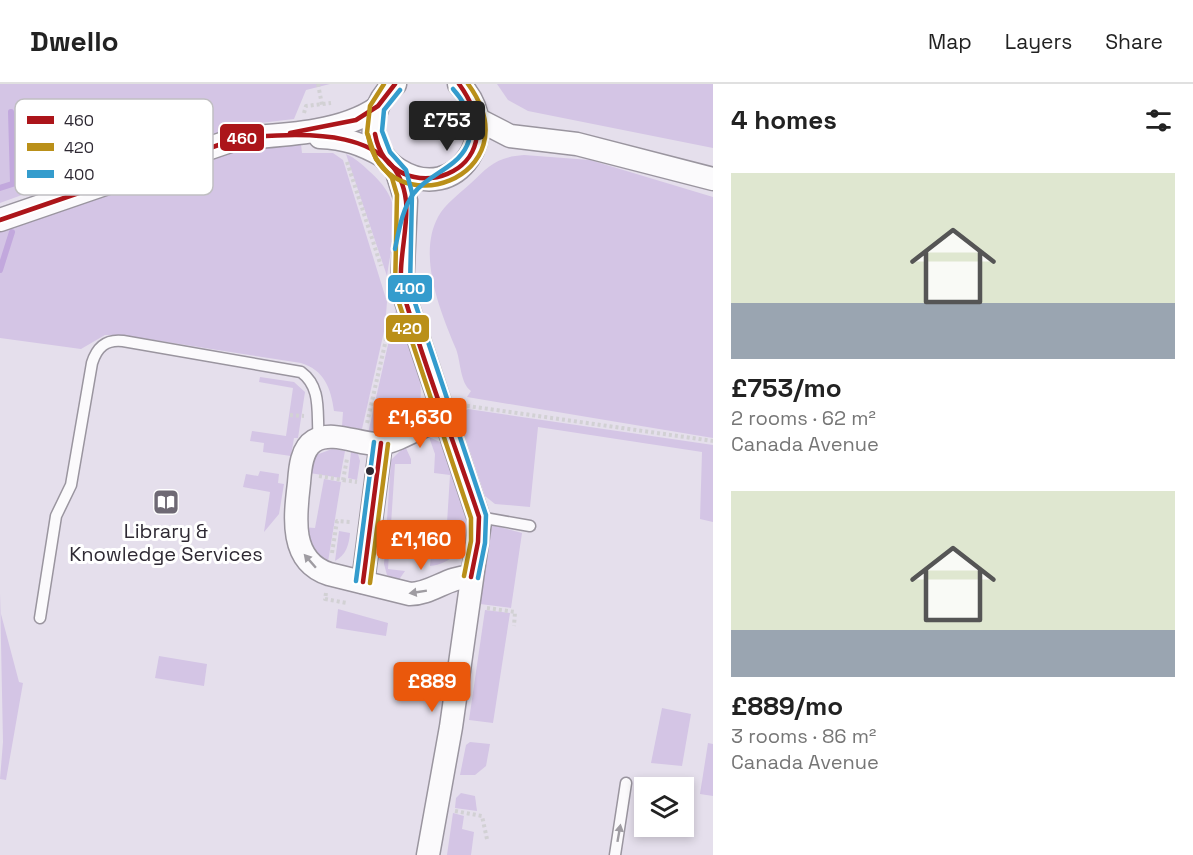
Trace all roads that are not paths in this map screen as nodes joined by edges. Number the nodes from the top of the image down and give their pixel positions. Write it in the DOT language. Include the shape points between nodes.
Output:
graph roads {
  1 [pos="395,84"];
  2 [pos="459,84"];
  3 [pos="377,108"];
  4 [pos="479,120"];
  5 [pos="281,135"];
  6 [pos="577,144"];
  7 [pos="213,147"];
  8 [pos="472,153"];
  9 [pos="389,163"];
  10 [pos="444,177"];
  11 [pos="713,179"];
  12 [pos="73,195"];
  13 [pos="0,220"];
  14 [pos="402,251"];
  15 [pos="444,413"];
  16 [pos="319,439"];
  17 [pos="381,443"];
  18 [pos="480,517"];
  19 [pos="530,526"];
  20 [pos="471,577"];
  21 [pos="363,582"];
  22 [pos="40,618"];
  23 [pos="626,783"];
  24 [pos="428,855"];
  25 [pos="615,855"];
  1 -- 3 [label="street"];
  2 -- 4 [label="street" via="470,95"];
  3 -- 5 [label="street" via="348,124"];
  3 -- 9 [label="street" via="374,132"];
  4 -- 6 [label="street" via="510,136"];
  4 -- 8 [label="street" via="479,137"];
  5 -- 7 [label="street" via="239,138"];
  5 -- 9 [label="street" via="361,143"];
  6 -- 8 [label="street" via="543,148 505,143 487,145"];
  6 -- 11 [label="street"];
  8 -- 10 [label="street"];
  9 -- 10 [label="street" via="422,180"];
  9 -- 14 [label="street" via="406,201"];
  10 -- 14 [label="street" via="414,207"];
  12 -- 13 [label="street"];
  14 -- 15 [label="street" via="402,289"];
  15 -- 17 [label="street"];
  15 -- 18 [label="street"];
  16 -- 17 [label="street"];
  21 -- 16 [label="street, one-way" via="318,569 303,552 295,526 300,473 307,447"];
  16 -- 22 [label="lane" via="316,393 311,381 297,370 123,341 112,340 103,345 92,363 71,485 57,510"];
  17 -- 21 [label="street"];
  18 -- 19 [label="lane"];
  18 -- 20 [label="street"];
  20 -- 21 [label="street, one-way" via="457,577 416,594"];
  20 -- 24 [label="street" via="451,727"];
  25 -- 23 [label="lane, one-way"];
}
